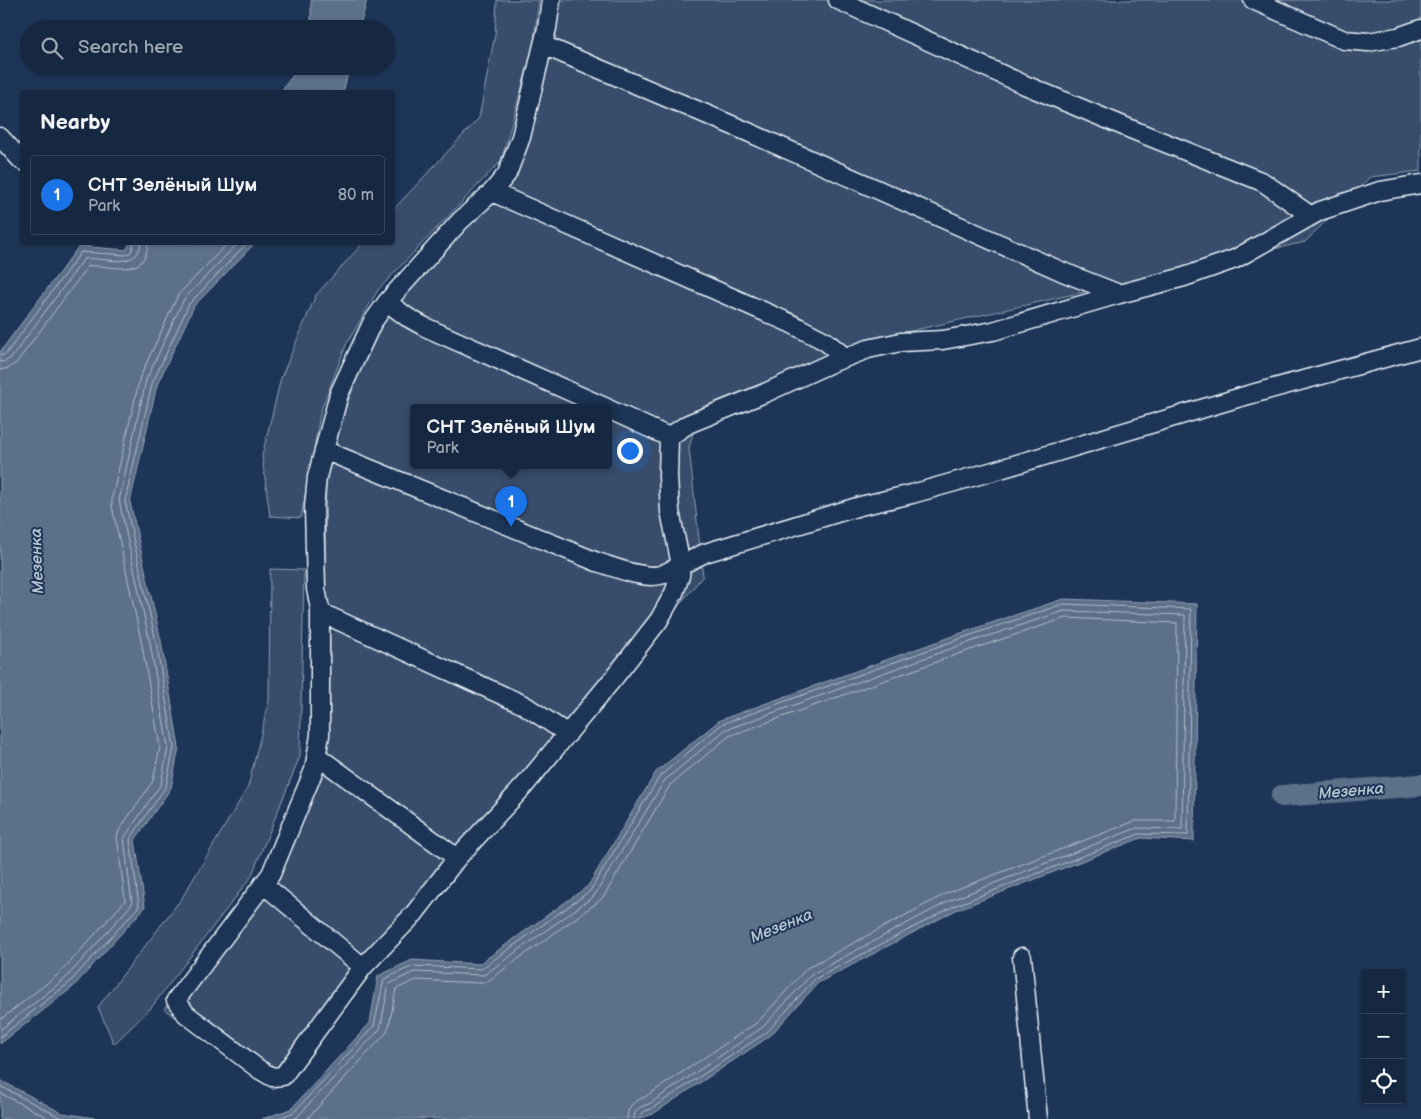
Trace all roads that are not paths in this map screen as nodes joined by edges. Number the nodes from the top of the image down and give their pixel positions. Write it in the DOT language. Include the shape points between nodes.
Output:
graph roads {
  1 [pos="551,0"];
  2 [pos="838,0"];
  3 [pos="1252,0"];
  4 [pos="1421,29"];
  5 [pos="543,45"];
  6 [pos="0,137"];
  7 [pos="20,158"];
  8 [pos="1421,184"];
  9 [pos="492,192"];
  10 [pos="1311,216"];
  11 [pos="1119,294"];
  12 [pos="387,302"];
  13 [pos="1421,348"];
  14 [pos="845,358"];
  15 [pos="597,404"];
  16 [pos="612,411"];
  17 [pos="669,437"];
  18 [pos="324,450"];
  19 [pos="681,565"];
  20 [pos="320,609"];
  21 [pos="568,734"];
  22 [pos="316,756"];
  23 [pos="457,858"];
  24 [pos="263,884"];
  25 [pos="1022,957"];
  26 [pos="363,967"];
  27 [pos="1038,1119"];
  1 -- 5 [label="street"];
  2 -- 10 [label="street" via="1025,85 1262,182"];
  3 -- 4 [label="street" via="1344,40 1398,37"];
  5 -- 9 [label="street" via="521,137 507,174"];
  5 -- 11 [label="street"];
  6 -- 7 [label="street"];
  8 -- 10 [label="street" via="1380,191"];
  9 -- 12 [label="street" via="460,221"];
  9 -- 14 [label="street" via="790,322 825,341"];
  10 -- 11 [label="street" via="1235,259 1184,277"];
  11 -- 14 [label="street" via="993,331 943,340 901,342"];
  12 -- 15 [label="street" via="424,328"];
  12 -- 18 [label="street" via="372,323 339,394"];
  13 -- 19 [label="street" via="1241,397 987,473 860,506 705,553"];
  14 -- 17 [label="street" via="688,424"];
  16 -- 17 [label="street"];
  17 -- 19 [label="street" via="670,511"];
  18 -- 19 [label="street" via="597,562 652,576 662,575"];
  18 -- 20 [label="street" via="314,507 316,589"];
  19 -- 21 [label="street" via="674,593 659,620"];
  20 -- 21 [label="street" via="324,614 524,705"];
  20 -- 22 [label="street" via="320,735"];
  21 -- 23 [label="street"];
  22 -- 23 [label="street"];
  22 -- 24 [label="street" via="314,770 271,874"];
  23 -- 26 [label="street" via="414,914"];
  24 -- 26 [label="street"];
  24 -- 26 [label="street" via="176,1000 186,1014 260,1070 272,1077 283,1076"];
  25 -- 27 [label="street"];
}
